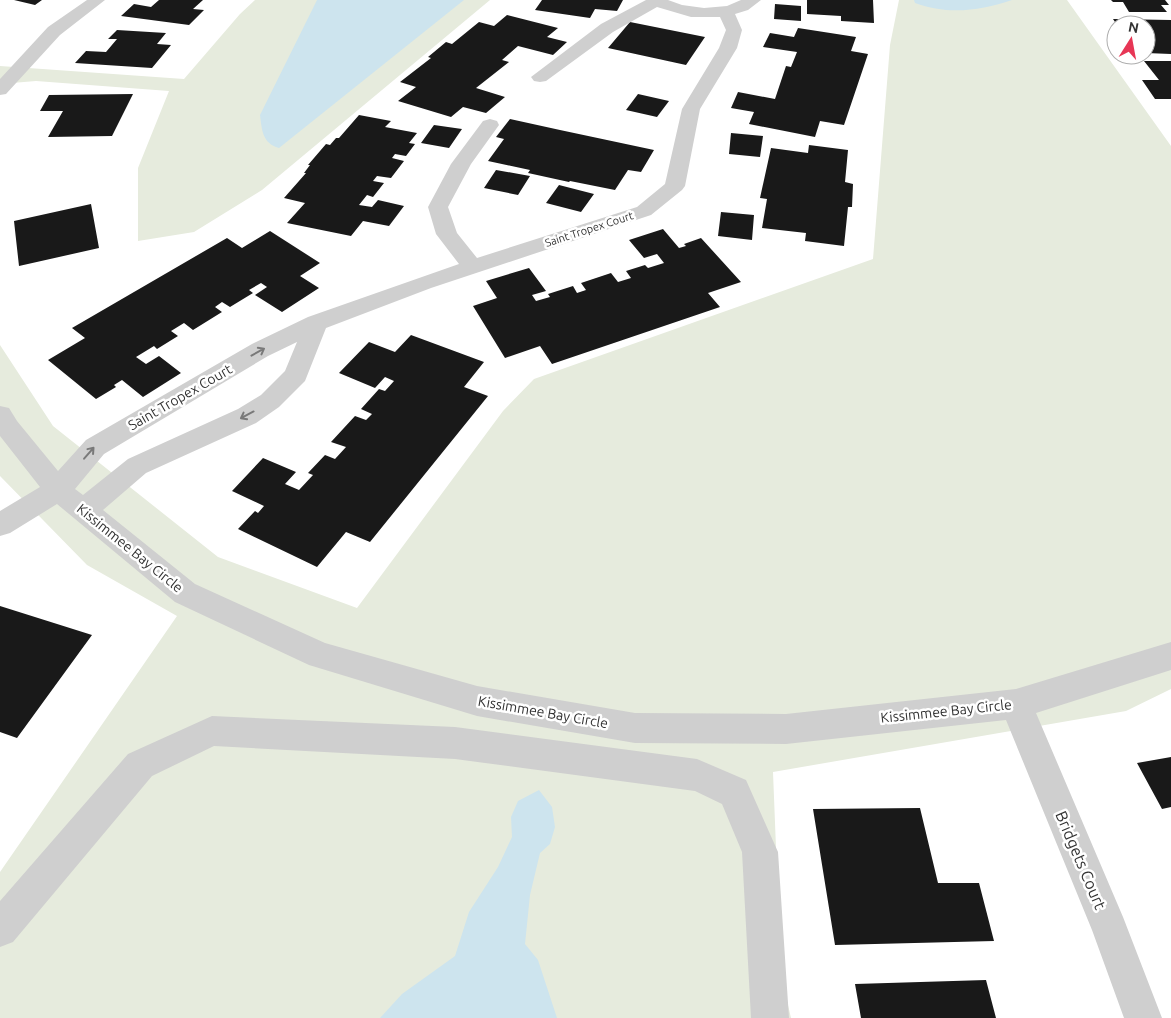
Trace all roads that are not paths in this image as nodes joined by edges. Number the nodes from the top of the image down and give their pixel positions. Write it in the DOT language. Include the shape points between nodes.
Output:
graph roads {
  1 [pos="96,0"];
  2 [pos="753,0"];
  3 [pos="655,1"];
  4 [pos="724,11"];
  5 [pos="540,77"];
  6 [pos="0,90"];
  7 [pos="490,125"];
  8 [pos="473,267"];
  9 [pos="316,323"];
  10 [pos="0,415"];
  11 [pos="58,490"];
  12 [pos="84,510"];
  13 [pos="0,525"];
  14 [pos="1171,656"];
  15 [pos="1016,704"];
  16 [pos="0,929"];
  17 [pos="770,1018"];
  18 [pos="1143,1018"];
  1 -- 6 [label="street" via="54,32"];
  2 -- 4 [label="street"];
  3 -- 4 [label="street" via="687,11"];
  3 -- 5 [label="street" via="607,28"];
  4 -- 8 [label="street, Saint Tropex Court" via="734,30 728,48 692,109 675,186 644,211"];
  7 -- 8 [label="street" via="451,177 438,207 447,234"];
  8 -- 9 [label="street, Saint Tropex Court"];
  11 -- 9 [label="street, Saint Tropex Court, one-way" via="95,447 260,350"];
  9 -- 12 [label="street, one-way" via="296,375 270,402 247,416 137,466"];
  10 -- 11 [label="street, Kissimmee Bay Circle"];
  11 -- 12 [label="street, Kissimmee Bay Circle"];
  11 -- 13 [label="street, Saint Tropex Court"];
  12 -- 15 [label="street, Kissimmee Bay Circle" via="185,593 320,655 477,701 635,728 776,729"];
  14 -- 15 [label="street, Kissimmee Bay Circle"];
  15 -- 18 [label="street, Bridgets Court"];
  16 -- 17 [label="street" via="140,765 212,731 455,743 697,775 734,792 760,852"];
}
